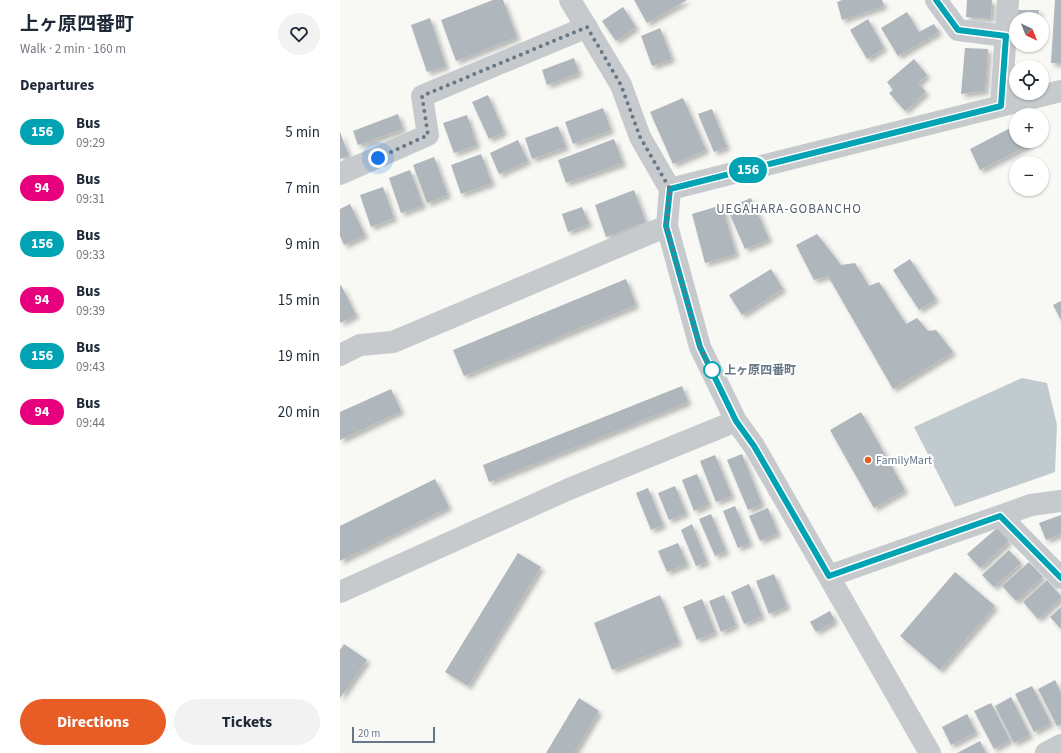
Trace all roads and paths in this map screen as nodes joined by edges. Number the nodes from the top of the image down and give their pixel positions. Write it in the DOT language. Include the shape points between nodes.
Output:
graph roads {
  1 [pos="570,0"];
  2 [pos="936,0"];
  3 [pos="1008,0"];
  4 [pos="587,27"];
  5 [pos="1006,36"];
  6 [pos="1061,91"];
  7 [pos="1001,106"];
  8 [pos="340,174"];
  9 [pos="670,189"];
  10 [pos="666,226"];
  11 [pos="340,355"];
  12 [pos="736,421"];
  13 [pos="1061,501"];
  14 [pos="1000,516"];
  15 [pos="829,576"];
  16 [pos="1061,578"];
  17 [pos="340,592"];
  18 [pos="1061,745"];
  19 [pos="930,753"];
  20 [pos="1046,753"];
  1 -- 4 [label="street"];
  2 -- 5 [label="street" via="958,30"];
  3 -- 5 [label="street"];
  4 -- 8 [label="street" via="422,96 428,135"];
  4 -- 9 [label="street" via="621,85 640,137"];
  5 -- 7 [label="street"];
  6 -- 7 [label="street"];
  7 -- 9 [label="street"];
  9 -- 10 [label="street"];
  10 -- 11 [label="street" via="393,342 360,345"];
  10 -- 12 [label="street" via="700,347"];
  12 -- 15 [label="street" via="754,446"];
  12 -- 17 [label="street" via="569,489"];
  13 -- 14 [label="street" via="1031,505"];
  14 -- 15 [label="street"];
  14 -- 16 [label="street"];
  15 -- 19 [label="street"];
  18 -- 20 [label="street"];
}
